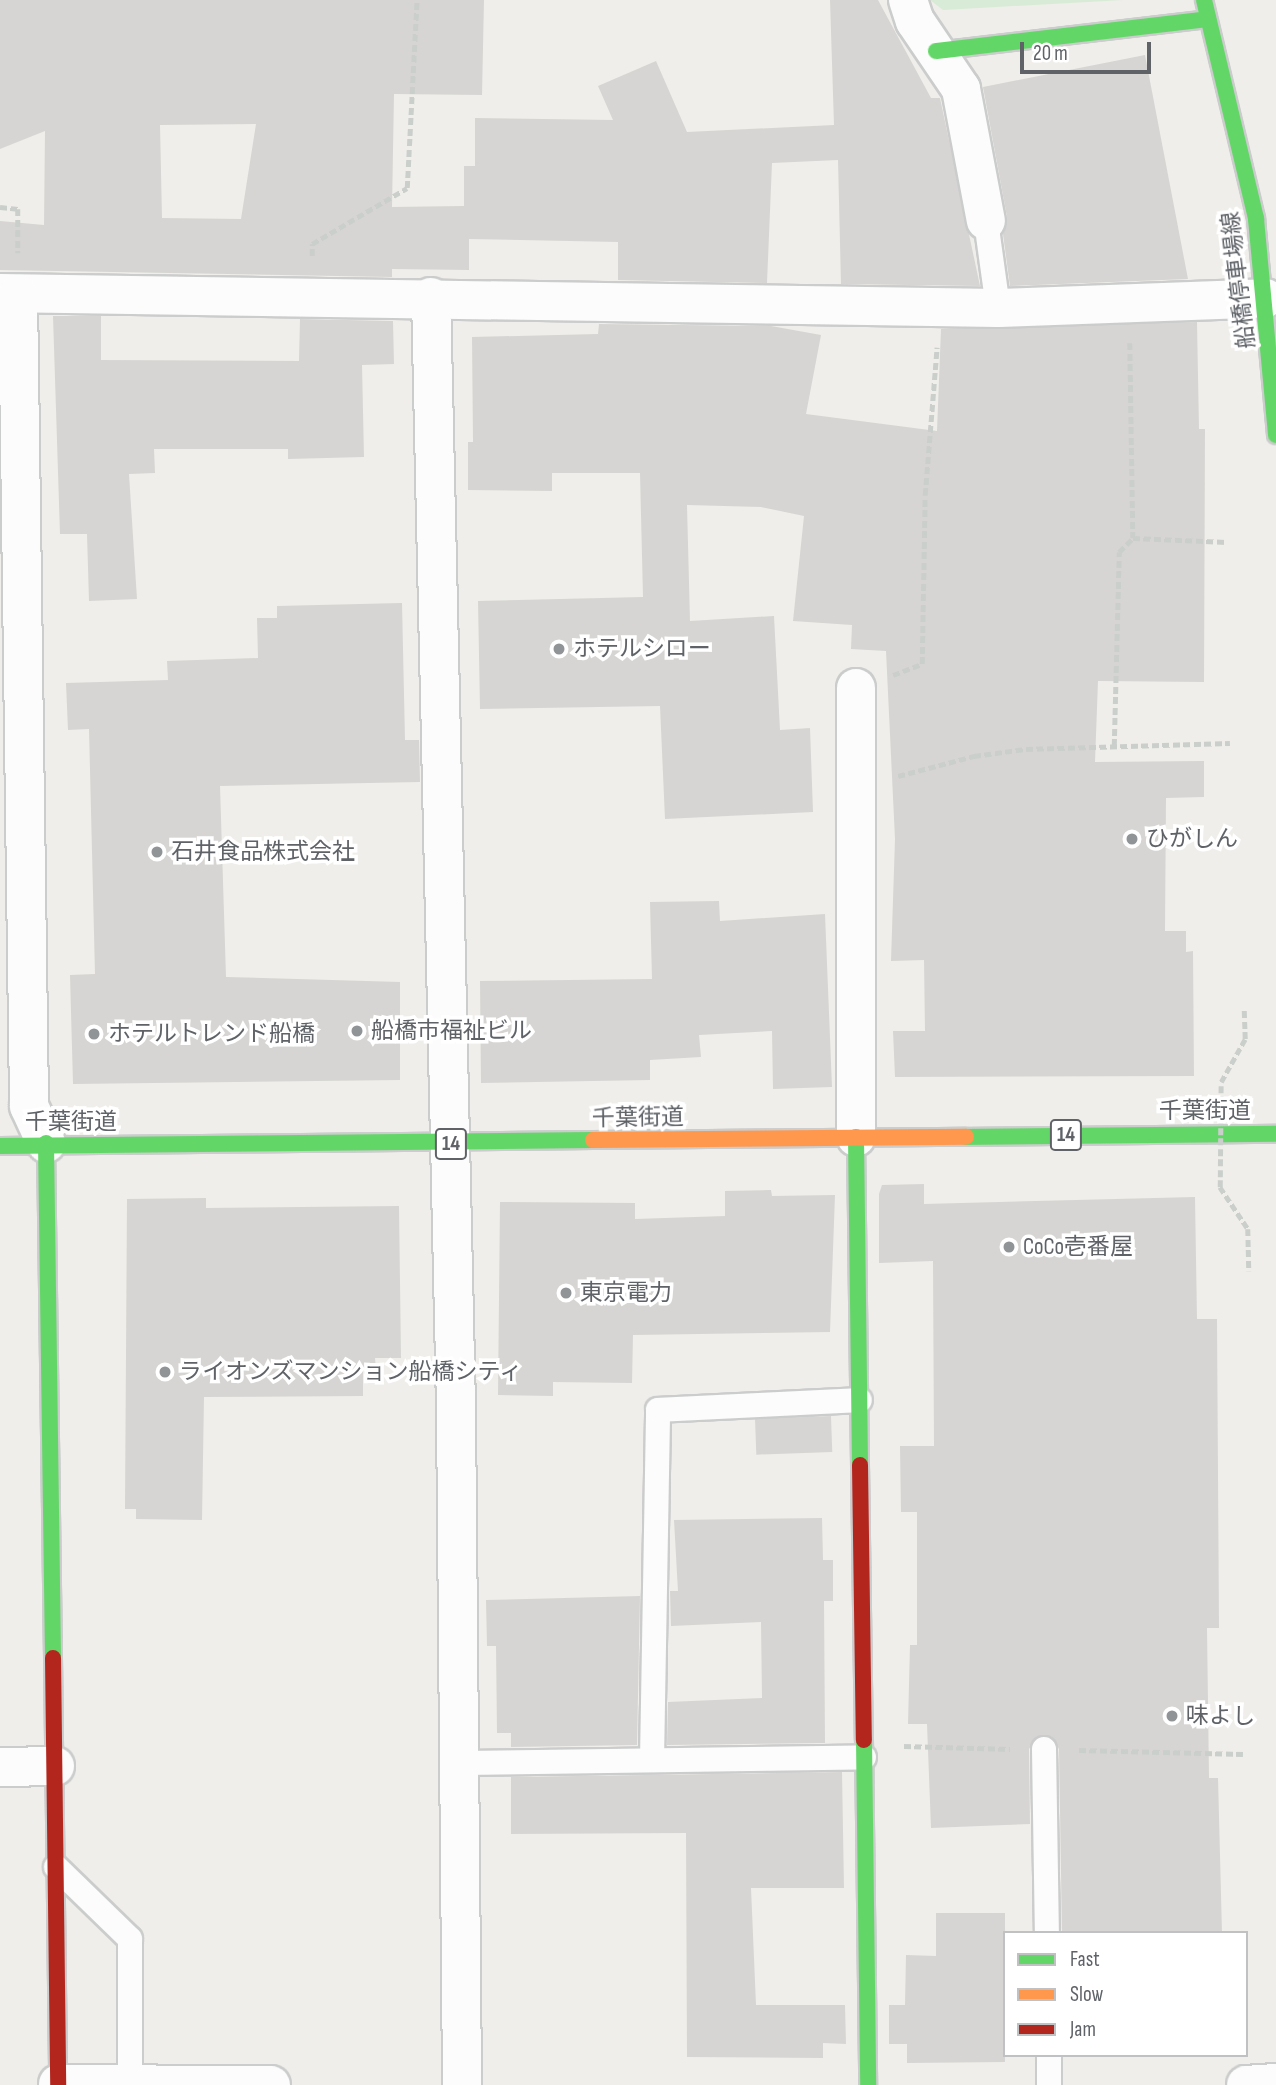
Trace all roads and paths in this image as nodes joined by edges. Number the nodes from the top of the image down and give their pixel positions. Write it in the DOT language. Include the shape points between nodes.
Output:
graph roads {
  1 [pos="417,0"];
  2 [pos="908,0"];
  3 [pos="1204,0"];
  4 [pos="1208,19"];
  5 [pos="936,51"];
  6 [pos="0,207"];
  7 [pos="986,221"];
  8 [pos="9,294"];
  9 [pos="314,294"];
  10 [pos="431,297"];
  11 [pos="1266,298"];
  12 [pos="1129,306"];
  13 [pos="940,308"];
  14 [pos="998,308"];
  15 [pos="1276,435"];
  16 [pos="1133,538"];
  17 [pos="1227,542"];
  18 [pos="856,688"];
  19 [pos="1230,743"];
  20 [pos="1114,746"];
  21 [pos="856,788"];
  22 [pos="1244,1010"];
  23 [pos="1276,1134"];
  24 [pos="856,1137"];
  25 [pos="46,1143"];
  26 [pos="448,1144"];
  27 [pos="0,1146"];
  28 [pos="1249,1271"];
  29 [pos="860,1400"];
  30 [pos="1044,1749"];
  31 [pos="864,1758"];
  32 [pos="652,1760"];
  33 [pos="459,1763"];
  34 [pos="55,1766"];
  35 [pos="0,1767"];
  36 [pos="56,1867"];
  37 [pos="1047,1931"];
  38 [pos="1049,2057"];
  39 [pos="1276,2083"];
  40 [pos="130,2084"];
  41 [pos="58,2085"];
  42 [pos="271,2085"];
  43 [pos="462,2085"];
  44 [pos="868,2085"];
  45 [pos="1049,2085"];
  46 [pos="1246,2085"];
  1 -- 9 [label="path" via="407,188 312,244"];
  2 -- 5 [label="street"];
  3 -- 4 [label="main road, 船橋停車場線"];
  4 -- 5 [label="main road"];
  4 -- 11 [label="main road, 船橋停車場線" via="1241,140"];
  5 -- 7 [label="street" via="961,89"];
  6 -- 8 [label="path" via="18,209"];
  7 -- 14 [label="lane"];
  8 -- 9 [label="street"];
  8 -- 25 [label="street" via="29,1106"];
  9 -- 10 [label="street"];
  10 -- 13 [label="street"];
  10 -- 26 [label="street"];
  11 -- 12 [label="street"];
  11 -- 15 [label="main road, 船橋停車場線"];
  12 -- 14 [label="street"];
  12 -- 16 [label="path"];
  13 -- 14 [label="street"];
  13 -- 18 [label="path" via="925,495 922,664"];
  16 -- 17 [label="path"];
  16 -- 20 [label="path" via="1119,552"];
  18 -- 21 [label="street"];
  19 -- 20 [label="path"];
  20 -- 21 [label="path" via="974,756"];
  21 -- 24 [label="street"];
  22 -- 28 [label="path, bridge" via="1245,1039 1221,1082 1220,1187 1248,1229"];
  23 -- 24 [label="main road, 千葉街道 / 14"];
  24 -- 26 [label="main road, 千葉街道 / 14"];
  24 -- 29 [label="main road"];
  25 -- 26 [label="main road, 千葉街道 / 14"];
  25 -- 27 [label="main road, 千葉街道 / 14"];
  25 -- 34 [label="main road"];
  26 -- 33 [label="street"];
  29 -- 31 [label="main road"];
  29 -- 32 [label="lane" via="658,1410"];
  30 -- 37 [label="lane"];
  31 -- 32 [label="lane"];
  31 -- 44 [label="main road"];
  32 -- 33 [label="lane"];
  33 -- 43 [label="street"];
  34 -- 35 [label="street"];
  34 -- 36 [label="main road"];
  36 -- 40 [label="lane" via="130,1939"];
  36 -- 41 [label="main road"];
  38 -- 45 [label="lane"];
  39 -- 46 [label="street"];
  40 -- 41 [label="street"];
  40 -- 42 [label="street"];
}
